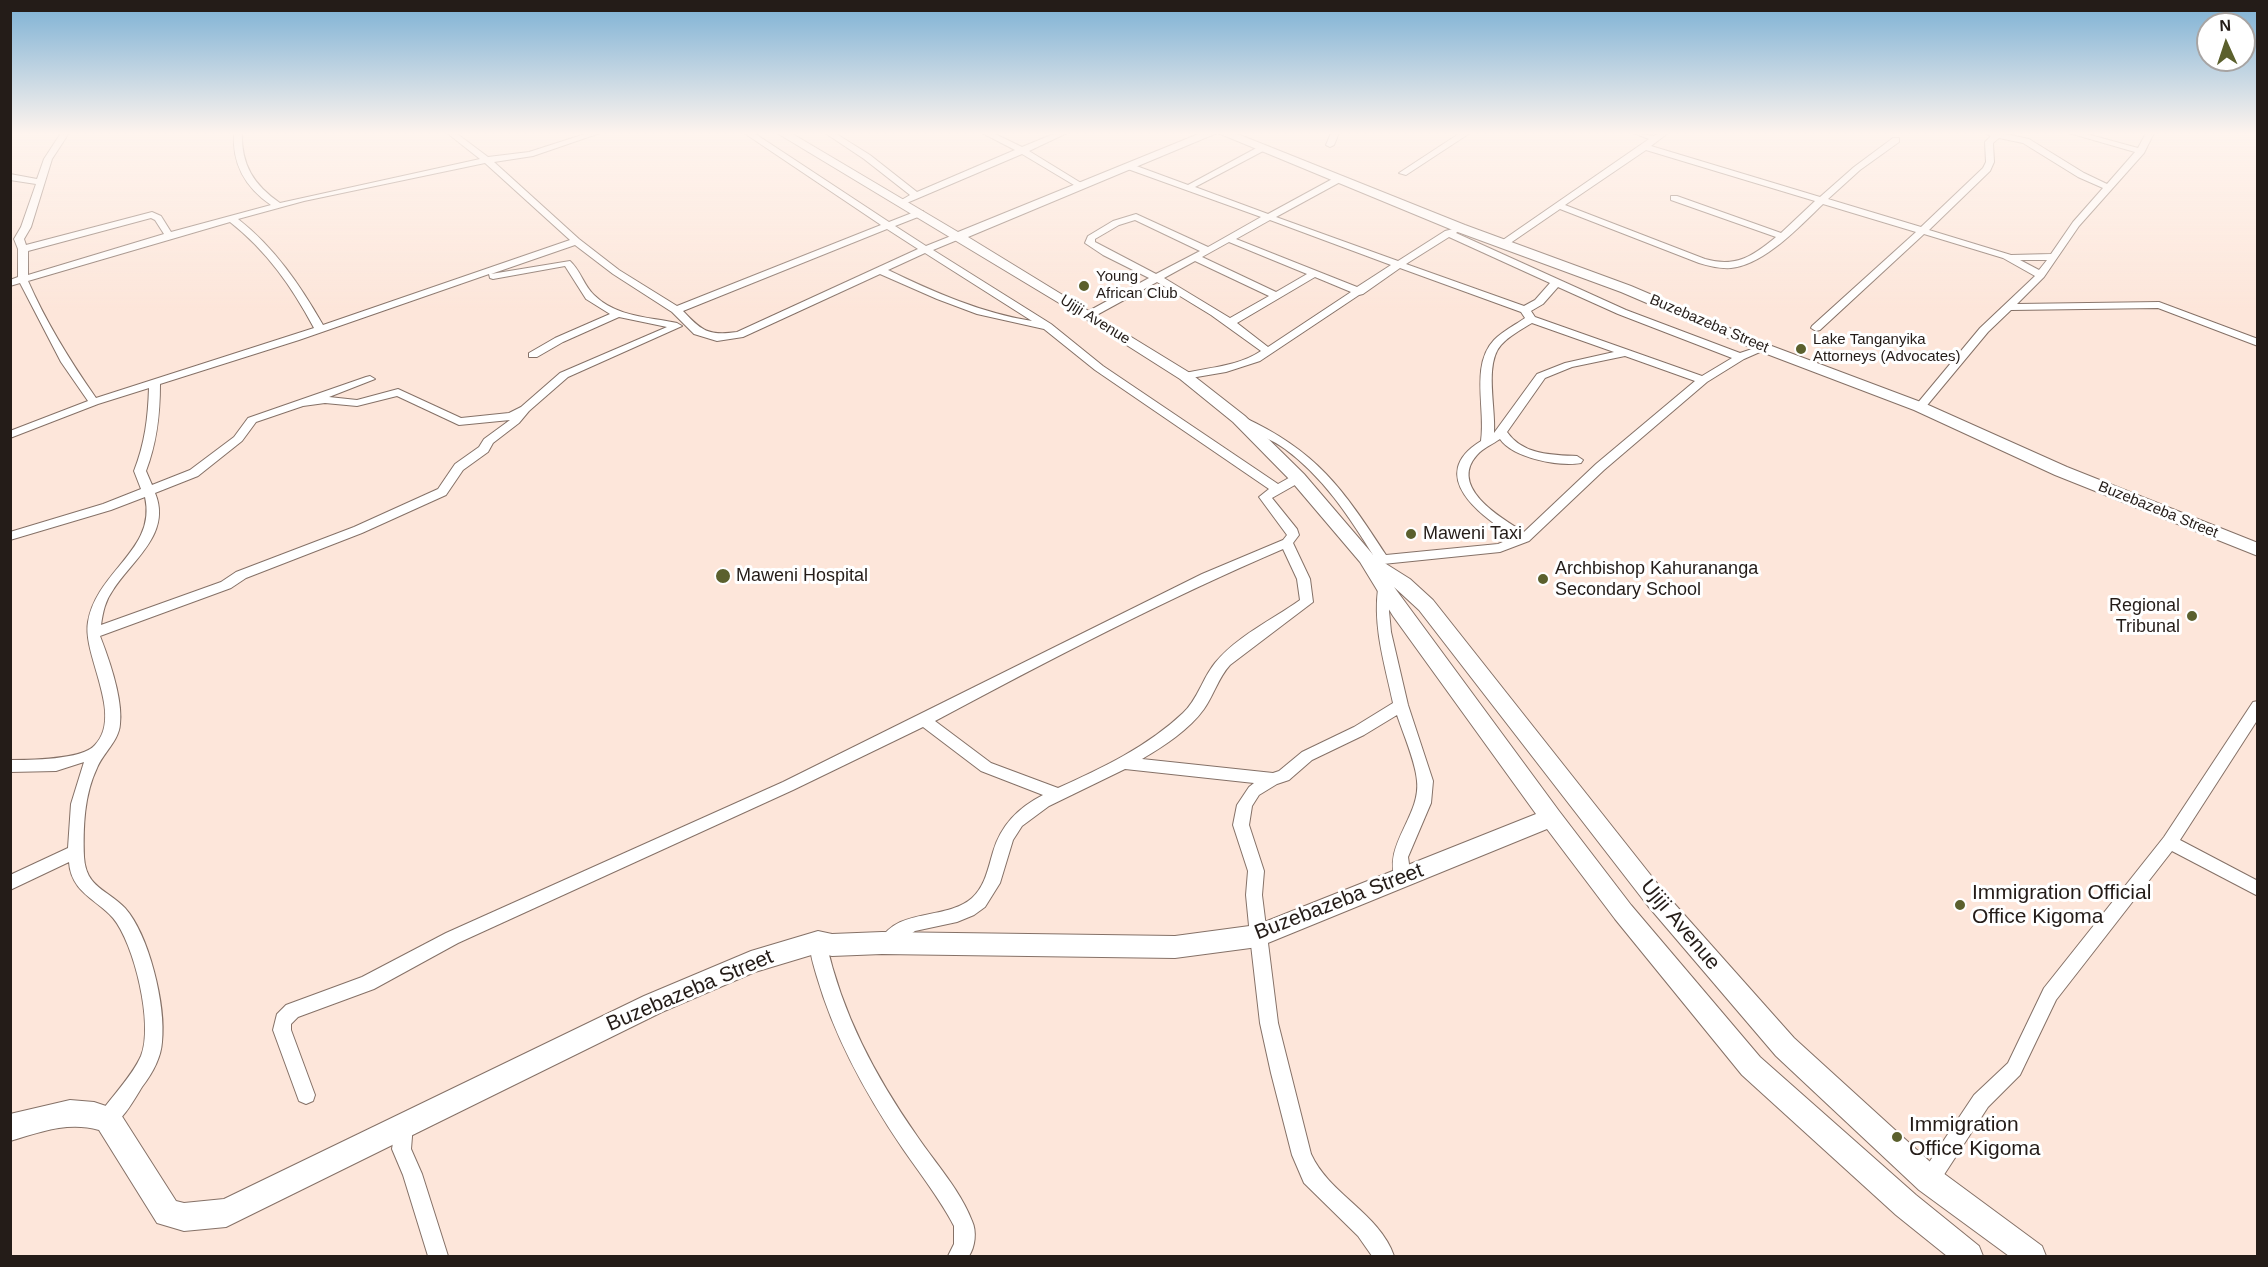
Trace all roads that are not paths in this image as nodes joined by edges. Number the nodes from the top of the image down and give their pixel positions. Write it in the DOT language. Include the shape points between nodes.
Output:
graph roads {
  1 [pos="32,192"];
  2 [pos="260,192"];
  3 [pos="342,192"];
  4 [pos="525,192"];
  5 [pos="837,192"];
  6 [pos="896,192"];
  7 [pos="902,192"];
  8 [pos="925,192"];
  9 [pos="1067,192"];
  10 [pos="1199,192"];
  11 [pos="1315,192"];
  12 [pos="1368,192"];
  13 [pos="1580,192"];
  14 [pos="1790,192"];
  15 [pos="1832,192"];
  16 [pos="1964,192"];
  17 [pos="2106,192"];
  18 [pos="1674,198"];
  19 [pos="909,199"];
  20 [pos="1822,202"];
  21 [pos="279,206"];
  22 [pos="1560,206"];
  23 [pos="920,213"];
  24 [pos="231,218"];
  25 [pos="1267,218"];
  26 [pos="889,227"];
  27 [pos="1454,231"];
  28 [pos="1924,231"];
  29 [pos="169,235"];
  30 [pos="959,236"];
  31 [pos="1782,236"];
  32 [pos="15,239"];
  33 [pos="1229,239"];
  34 [pos="576,241"];
  35 [pos="1503,244"];
  36 [pos="23,249"];
  37 [pos="926,249"];
  38 [pos="1207,250"];
  39 [pos="2006,256"];
  40 [pos="2053,257"];
  41 [pos="1196,258"];
  42 [pos="1400,265"];
  43 [pos="880,270"];
  44 [pos="1315,273"];
  45 [pos="2041,274"];
  46 [pos="1157,279"];
  47 [pos="23,280"];
  48 [pos="10,283"];
  49 [pos="450,283"];
  50 [pos="1555,284"];
  51 [pos="1360,292"];
  52 [pos="1277,296"];
  53 [pos="2007,307"];
  54 [pos="676,310"];
  55 [pos="1528,314"];
  56 [pos="616,315"];
  57 [pos="1089,315"];
  58 [pos="1231,322"];
  59 [pos="677,326"];
  60 [pos="1047,326"];
  61 [pos="320,328"];
  62 [pos="1816,328"];
  63 [pos="698,332"];
  64 [pos="2258,343"];
  65 [pos="1764,348"];
  66 [pos="1269,352"];
  67 [pos="1628,352"];
  68 [pos="533,355"];
  69 [pos="1740,357"];
  70 [pos="1185,376"];
  71 [pos="370,379"];
  72 [pos="1703,380"];
  73 [pos="155,383"];
  74 [pos="94,402"];
  75 [pos="300,403"];
  76 [pos="1920,407"];
  77 [pos="525,409"];
  78 [pos="1239,419"];
  79 [pos="1502,433"];
  80 [pos="10,435"];
  81 [pos="1486,443"];
  82 [pos="1577,460"];
  83 [pos="1298,478"];
  84 [pos="1276,489"];
  85 [pos="151,490"];
  86 [pos="10,536"];
  87 [pos="1525,538"];
  88 [pos="1287,543"];
  89 [pos="2258,550"];
  90 [pos="1375,559"];
  91 [pos="1384,589"];
  92 [pos="93,633"];
  93 [pos="1401,705"];
  94 [pos="2258,706"];
  95 [pos="924,720"];
  96 [pos="98,752"];
  97 [pos="1122,763"];
  98 [pos="10,766"];
  99 [pos="1273,779"];
  100 [pos="1059,795"];
  101 [pos="1551,818"];
  102 [pos="2170,842"];
  103 [pos="77,851"];
  104 [pos="1403,878"];
  105 [pos="10,883"];
  106 [pos="2258,889"];
  107 [pos="1258,936"];
  108 [pos="818,942"];
  109 [pos="887,943"];
  110 [pos="306,1095"];
  111 [pos="108,1119"];
  112 [pos="404,1124"];
  113 [pos="10,1128"];
  114 [pos="1929,1180"];
  115 [pos="438,1257"];
  116 [pos="958,1257"];
  117 [pos="1384,1257"];
  118 [pos="1969,1257"];
  119 [pos="2032,1257"];
  1 -- 32 [label="street" via="27,227"];
  2 -- 21 [label="street"];
  3 -- 21 [label="street"];
  4 -- 34 [label="street"];
  5 -- 26 [label="street"];
  6 -- 19 [label="street, Ujiji Avenue"];
  7 -- 19 [label="street"];
  8 -- 19 [label="street"];
  9 -- 30 [label="street"];
  10 -- 25 [label="street"];
  11 -- 25 [label="street"];
  12 -- 27 [label="street, Buzebazeba Street"];
  13 -- 22 [label="street"];
  14 -- 20 [label="street"];
  15 -- 20 [label="street"];
  16 -- 28 [label="street"];
  17 -- 40 [label="street" via="2076,224"];
  18 -- 31 [label="street"];
  19 -- 23 [label="street, Ujiji Avenue"];
  20 -- 28 [label="street"];
  20 -- 31 [label="street"];
  21 -- 24 [label="street"];
  22 -- 31 [label="street" via="1630,235 1723,266 1743,262"];
  22 -- 35 [label="street"];
  23 -- 26 [label="street"];
  23 -- 30 [label="street, Ujiji Avenue"];
  24 -- 29 [label="street"];
  24 -- 61 [label="street" via="286,271"];
  25 -- 33 [label="street"];
  25 -- 42 [label="street"];
  26 -- 37 [label="street"];
  26 -- 54 [label="street"];
  27 -- 35 [label="street, Buzebazeba Street"];
  27 -- 42 [label="street"];
  27 -- 50 [label="street"];
  28 -- 39 [label="street"];
  28 -- 62 [label="street"];
  29 -- 36 [label="street" via="152,215"];
  29 -- 47 [label="street"];
  30 -- 37 [label="street"];
  30 -- 57 [label="street, Ujiji Avenue"];
  32 -- 36 [label="street"];
  33 -- 38 [label="street"];
  33 -- 44 [label="street"];
  34 -- 49 [label="street"];
  34 -- 54 [label="street"];
  35 -- 65 [label="street, Buzebazeba Street" via="1626,289"];
  36 -- 47 [label="street"];
  37 -- 43 [label="street"];
  37 -- 60 [label="street"];
  38 -- 41 [label="street"];
  38 -- 46 [label="street" via="1136,217 1116,223 1091,238 1090,243 1113,258"];
  39 -- 40 [label="street"];
  39 -- 45 [label="street"];
  40 -- 45 [label="street"];
  41 -- 46 [label="street"];
  41 -- 52 [label="street"];
  42 -- 51 [label="street"];
  42 -- 55 [label="street"];
  43 -- 60 [label="street" via="955,306"];
  43 -- 63 [label="street" via="739,335 717,338"];
  44 -- 51 [label="street"];
  44 -- 52 [label="street"];
  45 -- 53 [label="street"];
  46 -- 57 [label="street"];
  46 -- 58 [label="street"];
  47 -- 48 [label="street"];
  47 -- 74 [label="street" via="66,362"];
  49 -- 56 [label="street" via="567,263 589,296"];
  49 -- 61 [label="street"];
  50 -- 55 [label="street"];
  50 -- 69 [label="street"];
  51 -- 66 [label="street"];
  52 -- 58 [label="street"];
  53 -- 64 [label="street" via="2159,305"];
  53 -- 76 [label="street"];
  54 -- 63 [label="street"];
  55 -- 67 [label="street"];
  55 -- 81 [label="street" via="1490,353"];
  56 -- 59 [label="street"];
  56 -- 68 [label="street"];
  57 -- 70 [label="street, Ujiji Avenue"];
  58 -- 66 [label="street"];
  59 -- 63 [label="street"];
  59 -- 77 [label="street" via="564,375"];
  60 -- 84 [label="street" via="1099,368"];
  61 -- 73 [label="street"];
  65 -- 69 [label="street"];
  65 -- 76 [label="street, Buzebazeba Street"];
  66 -- 70 [label="street" via="1244,364"];
  67 -- 72 [label="street"];
  67 -- 79 [label="street" via="1545,374"];
  69 -- 72 [label="street"];
  70 -- 78 [label="street, Ujiji Avenue"];
  71 -- 75 [label="street"];
  72 -- 87 [label="street" via="1600,467"];
  73 -- 74 [label="street"];
  73 -- 85 [label="street" via="154,421 140,471"];
  74 -- 80 [label="street"];
  75 -- 77 [label="street" via="357,403 398,392 459,422 512,416"];
  75 -- 85 [label="street" via="252,420 242,435 211,463"];
  76 -- 89 [label="street, Buzebazeba Street" via="2061,471"];
  77 -- 92 [label="street" via="459,467 439,494 241,575 226,585"];
  78 -- 83 [label="street, Ujiji Avenue"];
  78 -- 90 [label="street" via="1293,447 1326,476"];
  79 -- 81 [label="street"];
  79 -- 82 [label="street" via="1508,443 1521,450"];
  81 -- 87 [label="street" via="1465,463 1463,482 1482,508"];
  83 -- 84 [label="street"];
  83 -- 90 [label="street, Ujiji Avenue"];
  84 -- 88 [label="street" via="1265,500 1291,529 1293,535"];
  85 -- 86 [label="street" via="69,520"];
  85 -- 92 [label="street" via="155,506 152,528 104,592"];
  87 -- 90 [label="street" via="1500,548"];
  88 -- 95 [label="street" via="1207,577"];
  88 -- 97 [label="street" via="1304,578 1306,602 1249,639 1225,661 1200,704 1169,733"];
  90 -- 91 [label="street, Ujiji Avenue"];
  90 -- 114 [label="street, Ujiji Avenue" via="1426,605 1656,899 1785,1047"];
  91 -- 93 [label="street" via="1384,632"];
  91 -- 101 [label="street, Ujiji Avenue"];
  92 -- 96 [label="street" via="113,723"];
  93 -- 99 [label="street"];
  93 -- 104 [label="street" via="1421,764 1425,792 1402,848"];
  94 -- 102 [label="street"];
  95 -- 100 [label="street" via="986,767"];
  95 -- 110 [label="street" via="452,938 368,983 292,1011 283,1020 282,1030"];
  96 -- 98 [label="street" via="56,765"];
  96 -- 103 [label="street" via="89,766 78,804"];
  97 -- 99 [label="street"];
  97 -- 100 [label="street"];
  99 -- 107 [label="street" via="1254,791 1245,805 1242,825 1256,871"];
  100 -- 109 [label="street" via="1022,816 1008,832 994,878 977,904 962,913 906,926"];
  101 -- 104 [label="street, Buzebazeba Street"];
  101 -- 118 [label="street, Ujiji Avenue" via="1751,1066"];
  102 -- 106 [label="street"];
  102 -- 114 [label="street" via="2050,994 2014,1069 1981,1101"];
  103 -- 105 [label="street"];
  103 -- 111 [label="street" via="80,877 120,914 135,941 144,965 153,1029 151,1056"];
  104 -- 107 [label="street, Buzebazeba Street"];
  107 -- 109 [label="street, Buzebazeba Street" via="1175,947"];
  107 -- 117 [label="street" via="1269,1023 1302,1155 1311,1176 1365,1229"];
  108 -- 109 [label="street, Buzebazeba Street"];
  108 -- 112 [label="street, Buzebazeba Street" via="706,980"];
  108 -- 116 [label="street" via="837,1011 867,1077 964,1225 964,1246"];
  111 -- 112 [label="street, Buzebazeba Street" via="166,1213 184,1217 226,1213"];
  111 -- 113 [label="street" via="83,1112 59,1112"];
  112 -- 115 [label="street" via="401,1149"];
  114 -- 119 [label="street, Ujiji Avenue"];
}
